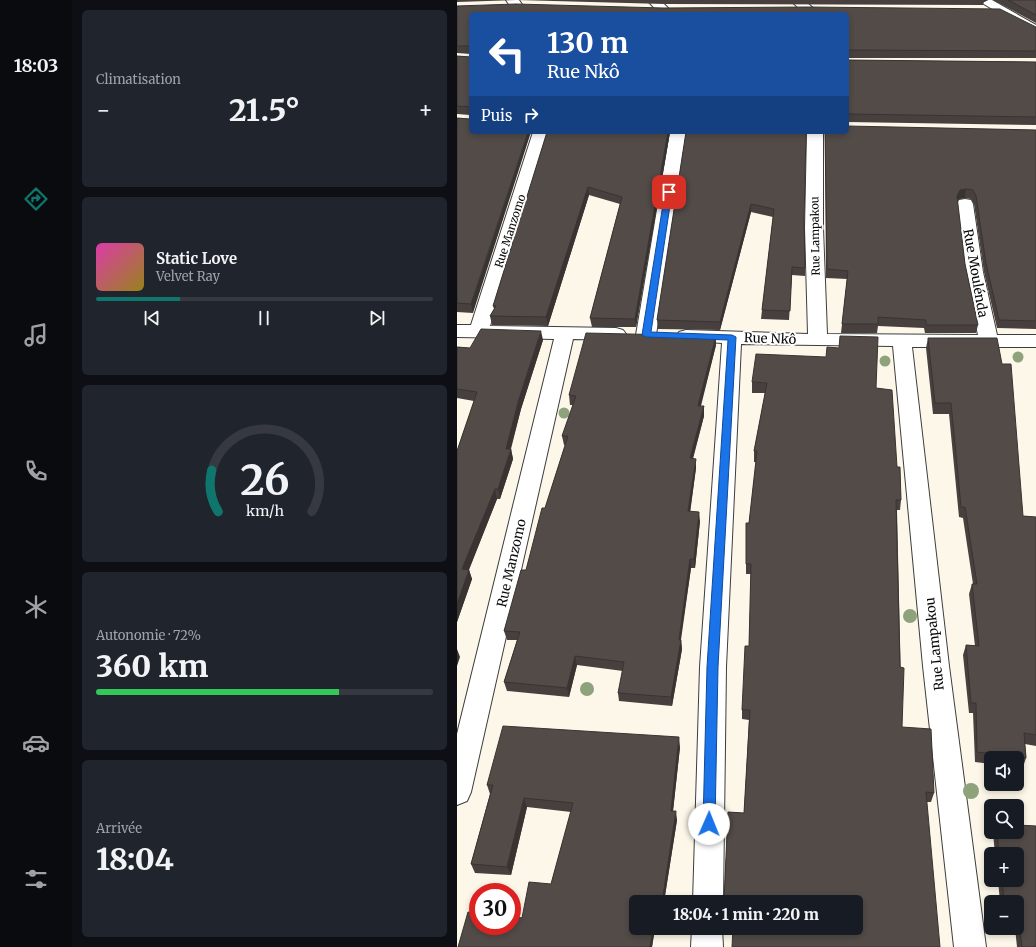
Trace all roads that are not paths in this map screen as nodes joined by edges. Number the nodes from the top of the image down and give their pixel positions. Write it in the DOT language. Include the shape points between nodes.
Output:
graph roads {
  1 [pos="653,0"];
  2 [pos="796,0"];
  3 [pos="510,4"];
  4 [pos="981,6"];
  5 [pos="532,7"];
  6 [pos="641,9"];
  7 [pos="784,9"];
  8 [pos="808,9"];
  9 [pos="823,9"];
  10 [pos="664,10"];
  11 [pos="680,10"];
  12 [pos="1036,31"];
  13 [pos="540,134"];
  14 [pos="678,134"];
  15 [pos="815,134"];
  16 [pos="965,204"];
  17 [pos="457,331"];
  18 [pos="479,331"];
  19 [pos="565,333"];
  20 [pos="659,335"];
  21 [pos="732,337"];
  22 [pos="818,340"];
  23 [pos="902,340"];
  24 [pos="989,341"];
  25 [pos="1036,341"];
  26 [pos="457,792"];
  27 [pos="707,895"];
  28 [pos="707,935"];
  29 [pos="707,947"];
  30 [pos="970,947"];
  1 -- 10 [label="street"];
  2 -- 8 [label="street"];
  3 -- 5 [label="street"];
  4 -- 12 [label="street" via="1003,12"];
  6 -- 10 [label="street"];
  7 -- 8 [label="street"];
  8 -- 9 [label="street"];
  10 -- 11 [label="street"];
  13 -- 18 [label="street, Rue Manzomo"];
  14 -- 20 [label="street"];
  15 -- 22 [label="street, Rue Lampakou" via="814,228"];
  16 -- 24 [label="street, Rue Moulénda" via="974,272"];
  17 -- 18 [label="street, Rue Nkô"];
  18 -- 19 [label="street, Rue Nkô"];
  19 -- 20 [label="street, Rue Nkô"];
  19 -- 26 [label="street, Rue Manzomo"];
  20 -- 21 [label="street, Rue Nkô"];
  21 -- 22 [label="street, Rue Nkô"];
  21 -- 27 [label="street" via="713,667"];
  22 -- 23 [label="street, Rue Nkô"];
  23 -- 24 [label="street, Rue Nkô"];
  23 -- 30 [label="street, Rue Lampakou" via="935,658"];
  24 -- 25 [label="street, Rue Nkô"];
  28 -- 29 [label="street"];
}
